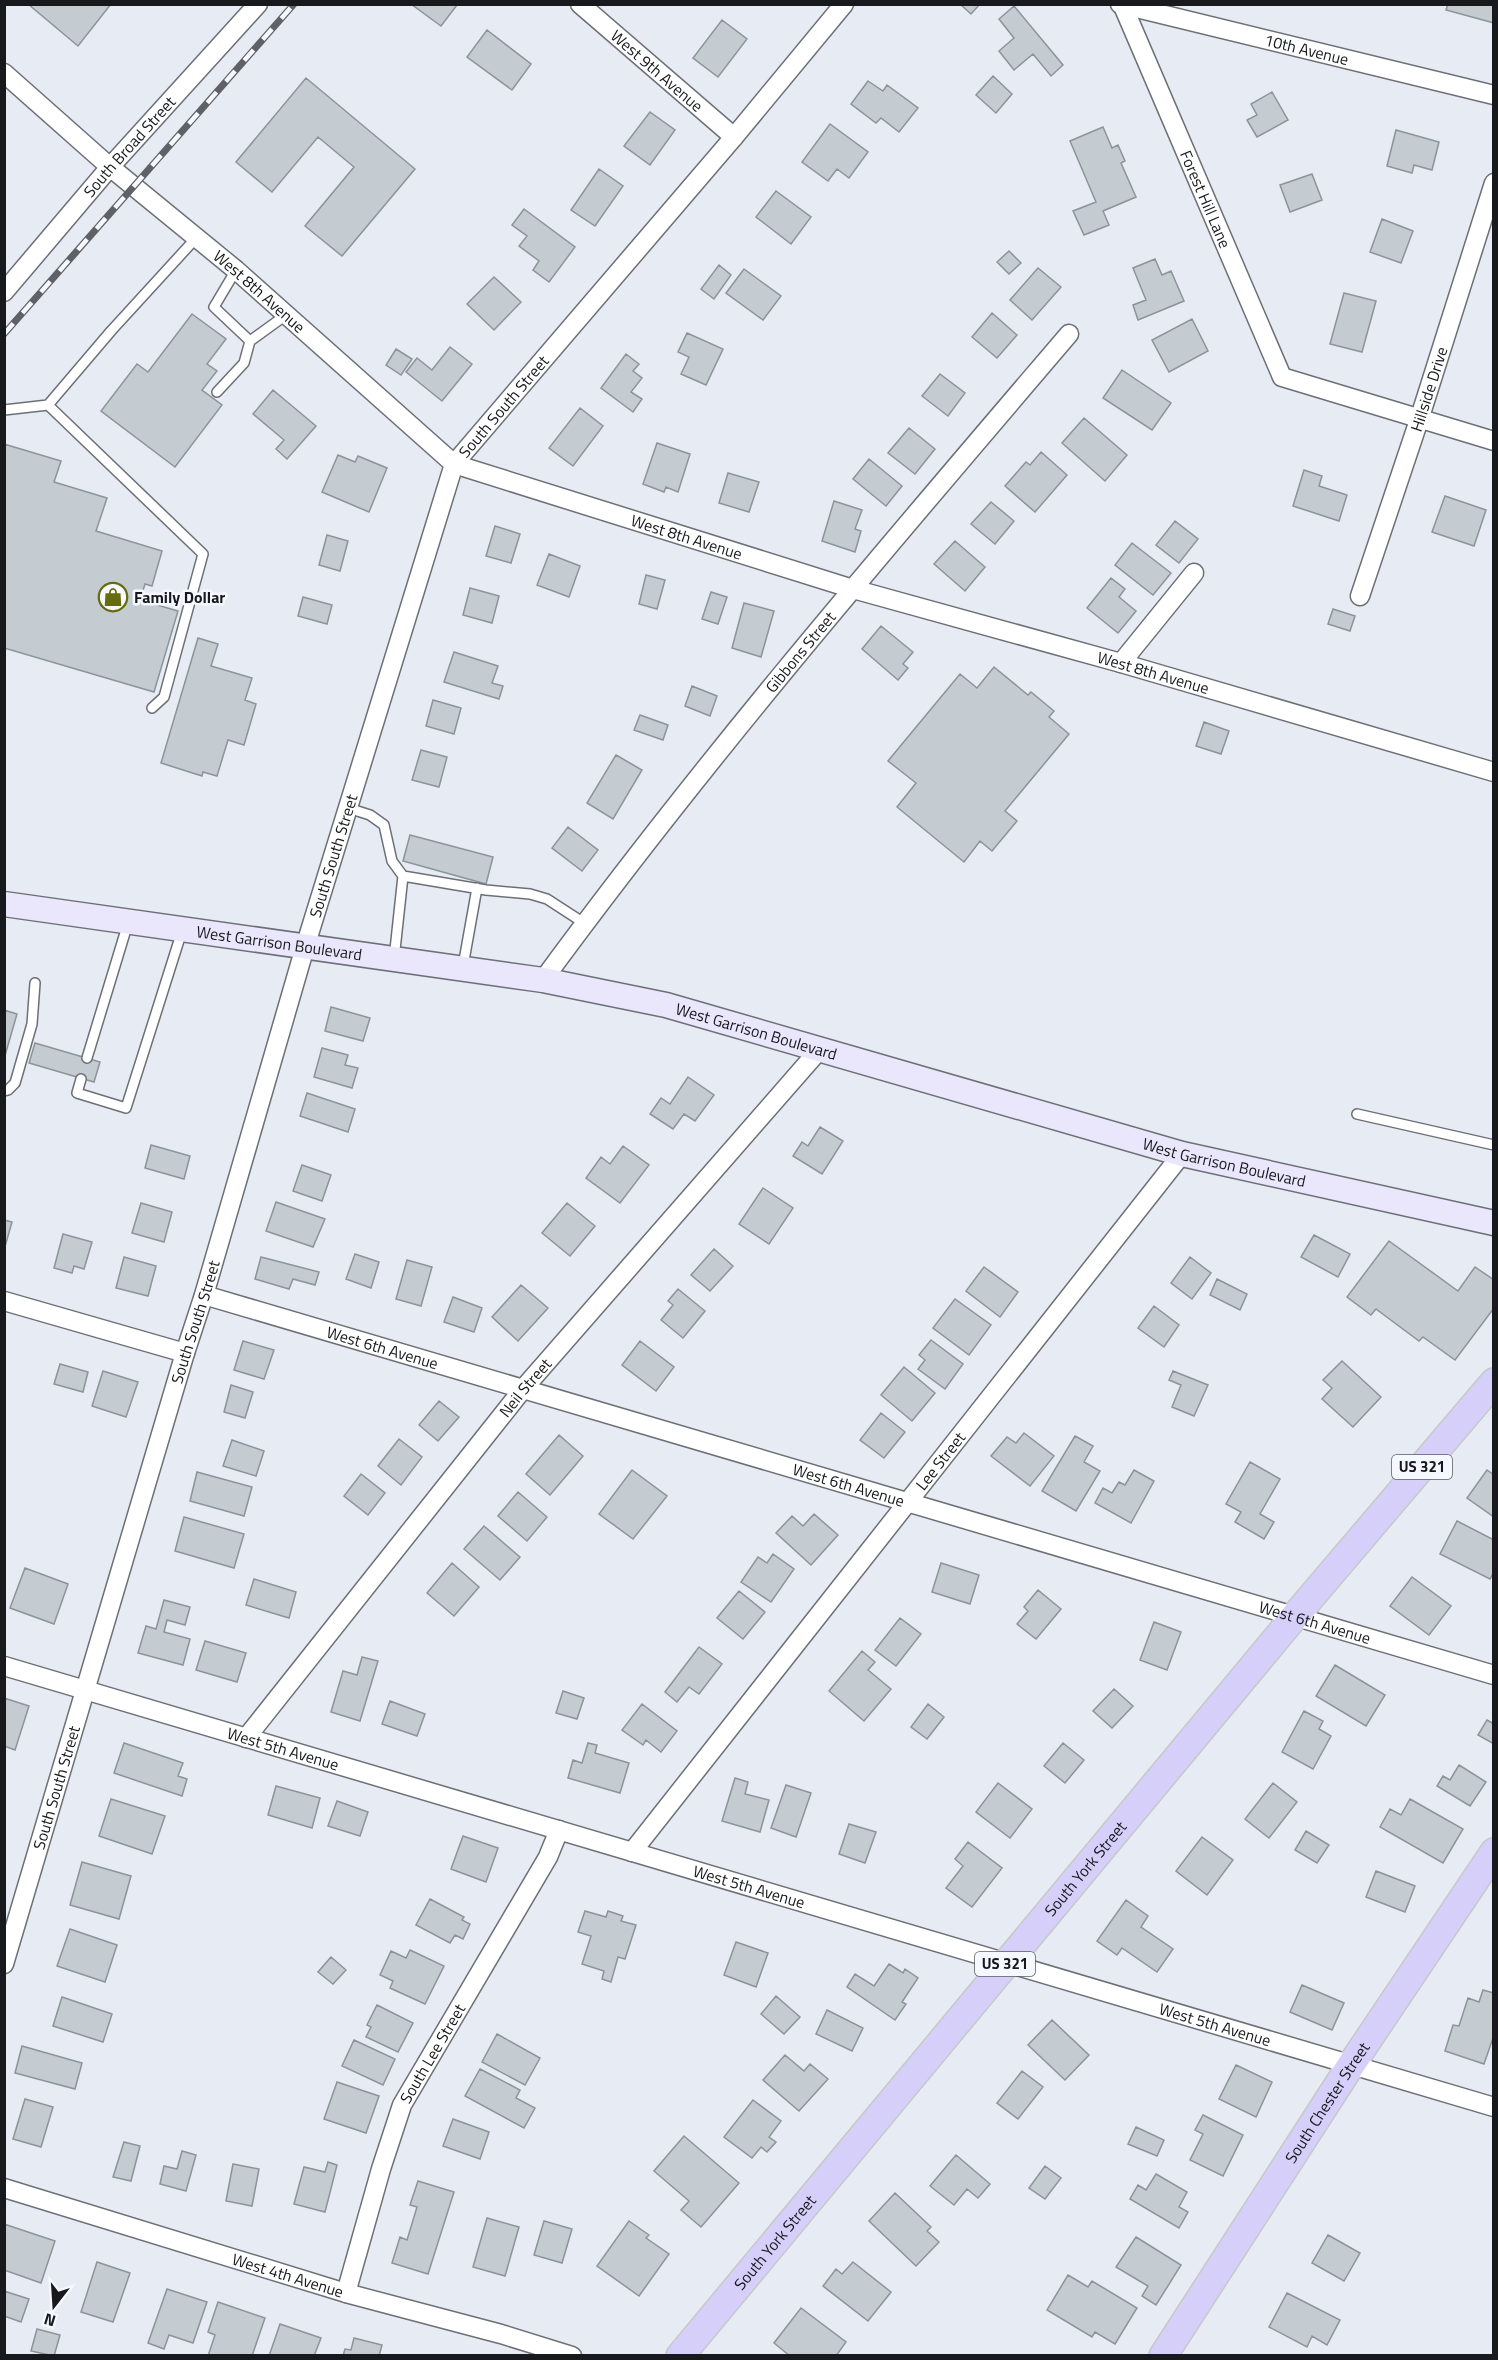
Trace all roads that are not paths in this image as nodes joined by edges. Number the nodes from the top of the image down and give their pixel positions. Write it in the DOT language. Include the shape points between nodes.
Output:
graph roads {
  1 [pos="258,4"];
  2 [pos="580,4"];
  3 [pos="844,4"];
  4 [pos="1121,5"];
  5 [pos="4,73"];
  6 [pos="1494,95"];
  7 [pos="734,137"];
  8 [pos="110,167"];
  9 [pos="1494,183"];
  10 [pos="197,237"];
  11 [pos="236,270"];
  12 [pos="4,292"];
  13 [pos="286,315"];
  14 [pos="1069,334"];
  15 [pos="250,341"];
  16 [pos="217,392"];
  17 [pos="48,405"];
  18 [pos="4,410"];
  19 [pos="1419,420"];
  20 [pos="1494,441"];
  21 [pos="454,465"];
  22 [pos="1194,573"];
  23 [pos="853,589"];
  24 [pos="1360,596"];
  25 [pos="1121,663"];
  26 [pos="152,708"];
  27 [pos="1494,772"];
  28 [pos="348,808"];
  29 [pos="403,876"];
  30 [pos="477,888"];
  31 [pos="4,904"];
  32 [pos="129,921"];
  33 [pos="584,924"];
  34 [pos="183,928"];
  35 [pos="305,946"];
  36 [pos="394,959"];
  37 [pos="463,969"];
  38 [pos="543,980"];
  39 [pos="36,983"];
  40 [pos="820,1049"];
  41 [pos="87,1058"];
  42 [pos="81,1078"];
  43 [pos="4,1091"];
  44 [pos="1358,1114"];
  45 [pos="1494,1146"];
  46 [pos="1182,1154"];
  47 [pos="1494,1223"];
  48 [pos="204,1295"];
  49 [pos="4,1301"];
  50 [pos="185,1353"];
  51 [pos="1494,1382"];
  52 [pos="523,1389"];
  53 [pos="907,1502"];
  54 [pos="1295,1616"];
  55 [pos="4,1666"];
  56 [pos="1494,1675"];
  57 [pos="86,1690"];
  58 [pos="246,1738"];
  59 [pos="559,1830"];
  60 [pos="632,1852"];
  61 [pos="1494,1852"];
  62 [pos="1006,1963"];
  63 [pos="4,1964"];
  64 [pos="1351,2065"];
  65 [pos="1494,2107"];
  66 [pos="4,2188"];
  67 [pos="346,2293"];
  68 [pos="573,2355"];
  69 [pos="680,2355"];
  70 [pos="1162,2355"];
  1 -- 8 [label="street, South Broad Street"];
  2 -- 7 [label="street, West 9th Avenue"];
  3 -- 7 [label="street, South South Street"];
  4 -- 6 [label="street, 10th Avenue"];
  4 -- 19 [label="street, Forest Hill Lane" via="1282,377"];
  5 -- 8 [label="street, West 8th Avenue"];
  7 -- 21 [label="street, South South Street"];
  8 -- 10 [label="street, West 8th Avenue"];
  8 -- 12 [label="street, South Broad Street"];
  9 -- 19 [label="street, Hillside Drive"];
  10 -- 11 [label="street, West 8th Avenue"];
  10 -- 17 [label="lane"];
  11 -- 13 [label="street, West 8th Avenue"];
  11 -- 15 [label="lane" via="214,307"];
  13 -- 15 [label="lane"];
  13 -- 21 [label="street, West 8th Avenue"];
  14 -- 23 [label="street, Gibbons Street"];
  15 -- 16 [label="lane" via="244,363"];
  17 -- 18 [label="lane"];
  17 -- 26 [label="lane" via="203,554 164,697"];
  19 -- 20 [label="street"];
  19 -- 24 [label="street, Hillside Drive"];
  21 -- 23 [label="street, West 8th Avenue"];
  21 -- 28 [label="street, South South Street"];
  22 -- 25 [label="street"];
  23 -- 25 [label="street, West 8th Avenue"];
  23 -- 33 [label="street, Gibbons Street"];
  25 -- 27 [label="street, West 8th Avenue"];
  28 -- 29 [label="lane" via="370,815 384,825 392,861"];
  28 -- 35 [label="street, South South Street"];
  29 -- 30 [label="lane"];
  29 -- 36 [label="lane"];
  30 -- 33 [label="lane" via="547,898"];
  30 -- 37 [label="lane"];
  31 -- 32 [label="main road, West Garrison Boulevard"];
  32 -- 34 [label="main road, West Garrison Boulevard"];
  32 -- 41 [label="lane"];
  33 -- 38 [label="street, Gibbons Street"];
  34 -- 35 [label="main road, West Garrison Boulevard"];
  34 -- 42 [label="lane" via="126,1108 77,1093"];
  35 -- 36 [label="main road, West Garrison Boulevard"];
  35 -- 48 [label="street, South South Street"];
  36 -- 37 [label="main road, West Garrison Boulevard"];
  37 -- 38 [label="main road, West Garrison Boulevard"];
  38 -- 40 [label="main road, West Garrison Boulevard" via="666,1005"];
  39 -- 43 [label="lane" via="32,1024 15,1083"];
  40 -- 46 [label="main road, West Garrison Boulevard"];
  40 -- 52 [label="street, Neil Street"];
  44 -- 45 [label="lane"];
  46 -- 47 [label="main road, West Garrison Boulevard"];
  46 -- 53 [label="street, Lee Street"];
  48 -- 50 [label="street, South South Street"];
  48 -- 52 [label="street, West 6th Avenue"];
  49 -- 50 [label="street"];
  50 -- 57 [label="street, South South Street"];
  51 -- 54 [label="main road, South York Street / US 321"];
  52 -- 53 [label="street, West 6th Avenue"];
  52 -- 58 [label="street, Neil Street"];
  53 -- 54 [label="street, West 6th Avenue"];
  53 -- 60 [label="street, Lee Street"];
  54 -- 56 [label="street, West 6th Avenue"];
  54 -- 62 [label="main road, South York Street / US 321"];
  55 -- 57 [label="street, West 5th Avenue"];
  57 -- 58 [label="street, West 5th Avenue"];
  57 -- 63 [label="street, South South Street"];
  58 -- 59 [label="street, West 5th Avenue"];
  59 -- 60 [label="street, West 5th Avenue"];
  59 -- 67 [label="street, South Lee Street" via="548,1857 402,2105"];
  60 -- 62 [label="street, West 5th Avenue"];
  61 -- 64 [label="main road, South Chester Street"];
  62 -- 64 [label="street, West 5th Avenue"];
  62 -- 69 [label="main road, South York Street / US 321"];
  64 -- 65 [label="street, West 5th Avenue"];
  64 -- 70 [label="main road, South Chester Street"];
  66 -- 67 [label="street, West 4th Avenue"];
  67 -- 68 [label="street, West 4th Avenue"];
}
